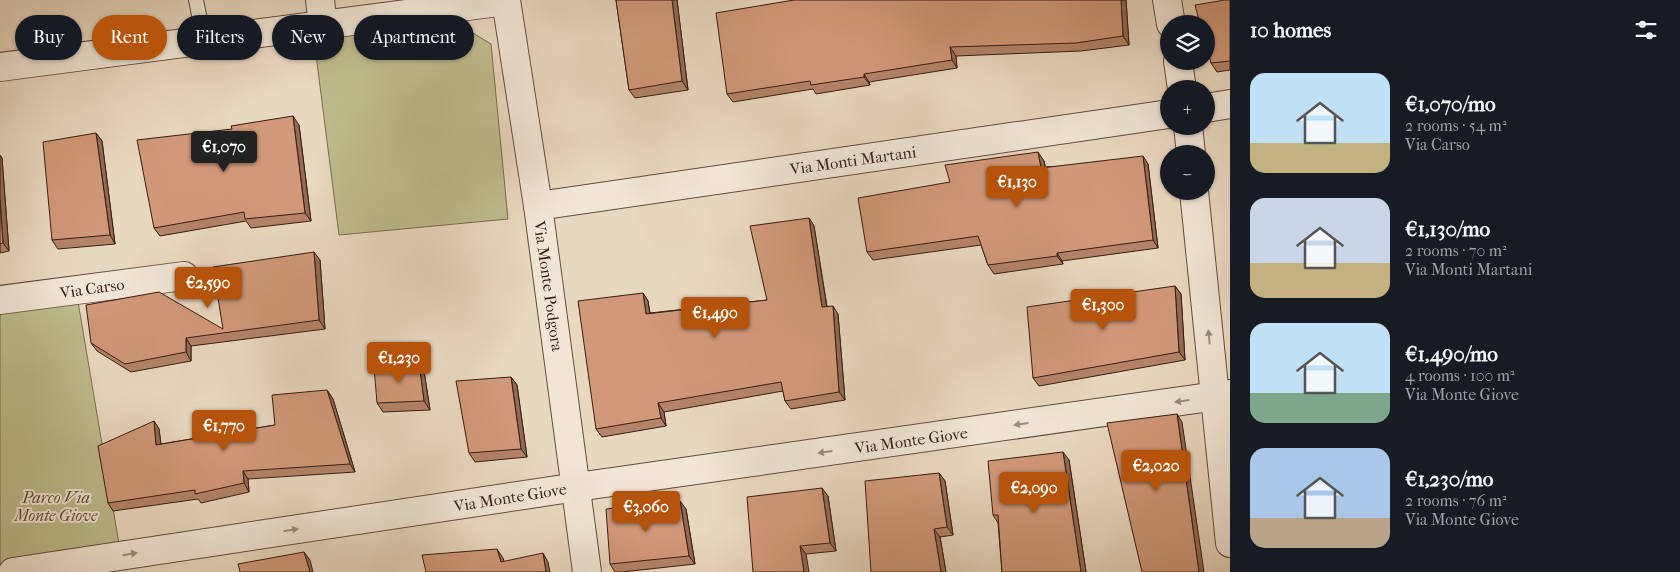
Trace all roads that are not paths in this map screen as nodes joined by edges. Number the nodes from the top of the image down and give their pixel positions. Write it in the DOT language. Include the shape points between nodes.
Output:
graph roads {
  1 [pos="196,0"];
  2 [pos="1167,0"];
  3 [pos="506,1"];
  4 [pos="322,13"];
  5 [pos="199,15"];
  6 [pos="1170,15"];
  7 [pos="262,27"];
  8 [pos="177,44"];
  9 [pos="0,67"];
  10 [pos="1230,104"];
  11 [pos="1215,106"];
  12 [pos="1160,115"];
  13 [pos="1195,200"];
  14 [pos="538,206"];
  15 [pos="184,276"];
  16 [pos="0,300"];
  17 [pos="1223,395"];
  18 [pos="577,487"];
  19 [pos="1230,542"];
  20 [pos="13,572"];
  21 [pos="587,572"];
  1 -- 5 [label="lane"];
  2 -- 6 [label="street"];
  3 -- 4 [label="street"];
  3 -- 14 [label="street, Via Monte Podgora"];
  4 -- 7 [label="street"];
  8 -- 9 [label="street"];
  10 -- 11 [label="street"];
  12 -- 14 [label="street, Via Monti Martani"];
  17 -- 13 [label="street, one-way"];
  14 -- 18 [label="street, Via Monte Podgora"];
  15 -- 16 [label="street, Via Carso"];
  17 -- 18 [label="street, Via Monte Giove, one-way"];
  17 -- 19 [label="street"];
  20 -- 18 [label="street, Via Monte Giove, one-way"];
  18 -- 21 [label="street, Via Monte Podgora"];
}
